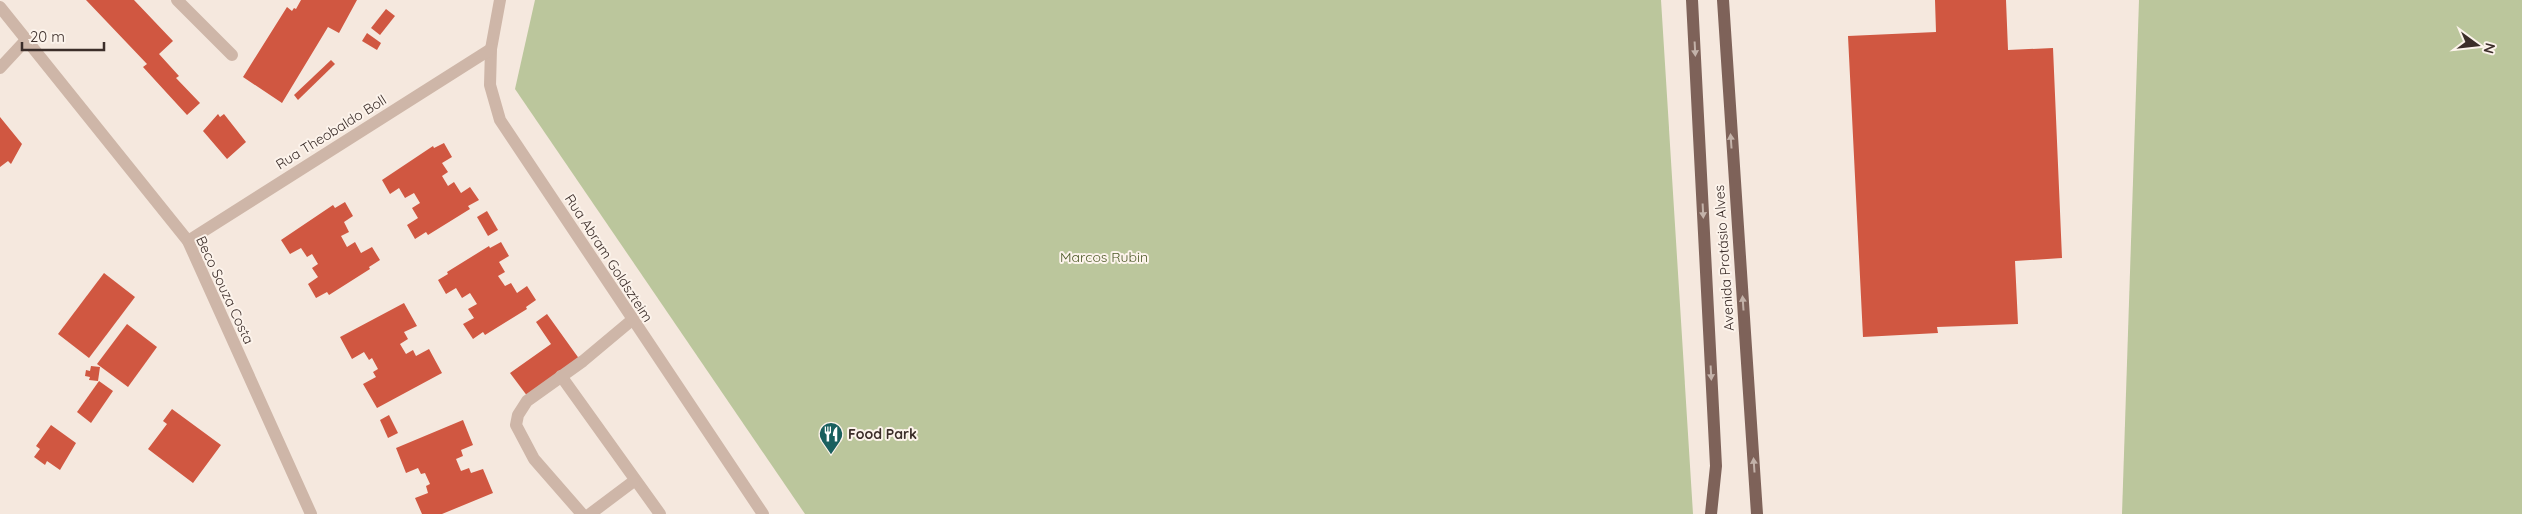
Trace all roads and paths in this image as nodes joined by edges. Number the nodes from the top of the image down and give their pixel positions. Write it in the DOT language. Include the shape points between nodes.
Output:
graph roads {
  1 [pos="177,0"];
  2 [pos="500,0"];
  3 [pos="1692,0"];
  4 [pos="1723,0"];
  5 [pos="0,7"];
  6 [pos="26,40"];
  7 [pos="491,49"];
  8 [pos="232,55"];
  9 [pos="0,68"];
  10 [pos="188,241"];
  11 [pos="632,320"];
  12 [pos="561,376"];
  13 [pos="634,480"];
  14 [pos="311,514"];
  15 [pos="582,514"];
  16 [pos="590,514"];
  17 [pos="660,514"];
  18 [pos="763,514"];
  19 [pos="1711,514"];
  20 [pos="1757,514"];
  1 -- 8 [label="street"];
  2 -- 7 [label="street, Rua Abram Goldszteim"];
  3 -- 19 [label="main road, Avenida Protásio Alves, one-way" via="1716,466"];
  20 -- 4 [label="main road, Avenida Protásio Alves, one-way"];
  5 -- 6 [label="street, Beco Souza Costa"];
  6 -- 9 [label="street"];
  6 -- 10 [label="street, Beco Souza Costa"];
  7 -- 10 [label="street, Rua Theobaldo Boll"];
  7 -- 11 [label="street, Rua Abram Goldszteim" via="490,84 500,120"];
  10 -- 14 [label="street, Beco Souza Costa"];
  11 -- 12 [label="street"];
  11 -- 18 [label="street, Rua Abram Goldszteim"];
  12 -- 13 [label="street"];
  12 -- 15 [label="street" via="527,400 516,425 534,459"];
  13 -- 16 [label="street"];
  13 -- 17 [label="street"];
}
